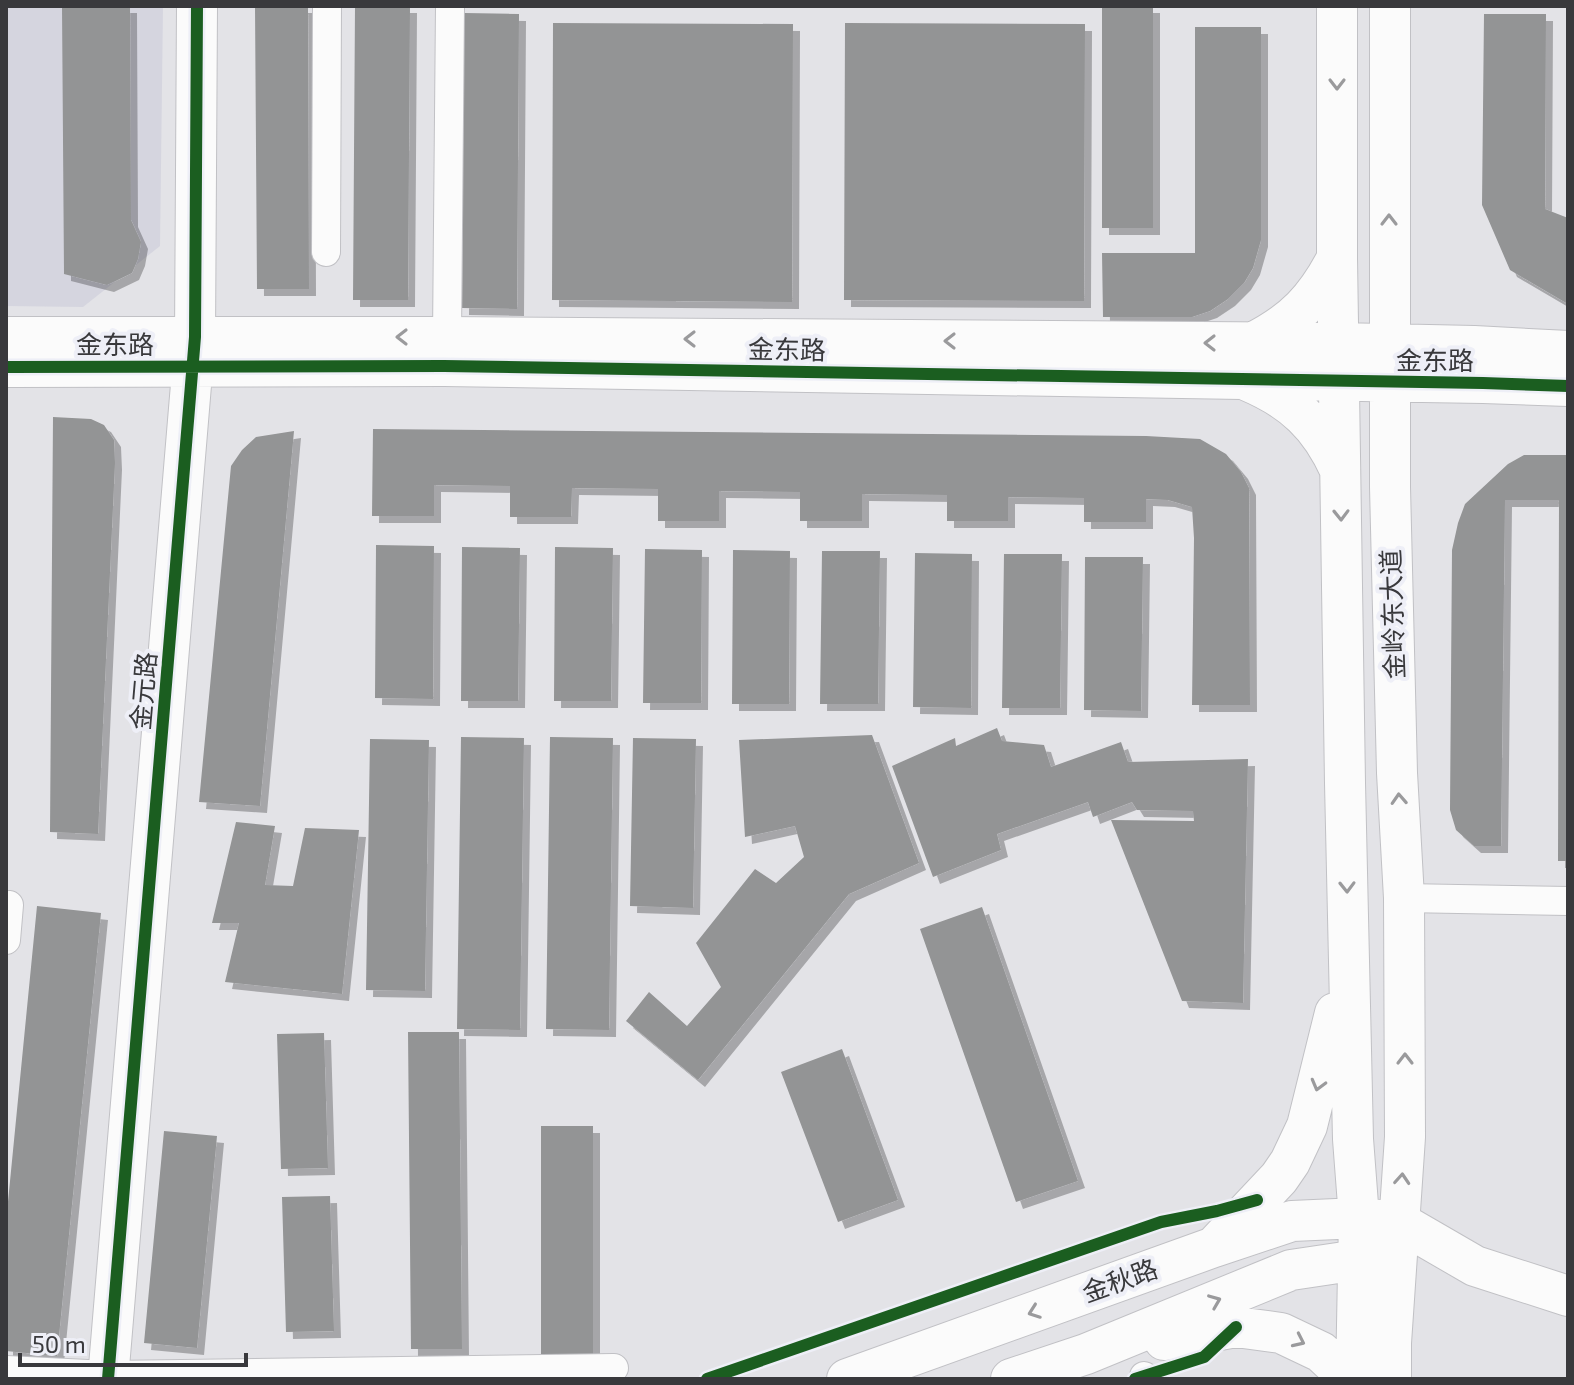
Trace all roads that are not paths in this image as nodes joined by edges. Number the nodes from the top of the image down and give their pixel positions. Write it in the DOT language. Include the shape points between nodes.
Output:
graph roads {
  1 [pos="197,6"];
  2 [pos="327,6"];
  3 [pos="450,6"];
  4 [pos="1337,6"];
  5 [pos="1390,6"];
  6 [pos="326,252"];
  7 [pos="1337,258"];
  8 [pos="1389,265"];
  9 [pos="6,337"];
  10 [pos="447,337"];
  11 [pos="1568,351"];
  12 [pos="194,352"];
  13 [pos="1248,361"];
  14 [pos="1339,362"];
  15 [pos="1389,363"];
  16 [pos="1474,364"];
  17 [pos="6,367"];
  18 [pos="1568,386"];
  19 [pos="1340,470"];
  20 [pos="1390,487"];
  21 [pos="1404,898"];
  22 [pos="1568,901"];
  23 [pos="9,905"];
  24 [pos="6,940"];
  25 [pos="1349,954"];
  26 [pos="1359,1218"];
  27 [pos="1399,1222"];
  28 [pos="1214,1247"];
  29 [pos="1358,1260"];
  30 [pos="1397,1261"];
  31 [pos="1475,1266"];
  32 [pos="1568,1296"];
  33 [pos="1086,1354"];
  34 [pos="614,1368"];
  35 [pos="6,1370"];
  36 [pos="108,1377"];
  37 [pos="847,1379"];
  38 [pos="1011,1379"];
  39 [pos="1342,1379"];
  40 [pos="1356,1379"];
  41 [pos="1391,1379"];
  1 -- 12 [label="main road, 金元路"];
  2 -- 6 [label="street"];
  3 -- 10 [label="street"];
  4 -- 7 [label="main road, 金岭东大道, one-way"];
  8 -- 5 [label="main road, 金岭东大道, one-way"];
  7 -- 13 [label="main road" via="1311,301"];
  7 -- 14 [label="main road, 金岭东大道"];
  8 -- 15 [label="main road, 金岭东大道"];
  8 -- 16 [label="main road" via="1410,303"];
  9 -- 12 [label="main road, 金东路"];
  10 -- 12 [label="main road, 金东路, one-way"];
  13 -- 10 [label="main road, 金东路, one-way"];
  11 -- 16 [label="main road, 金东路"];
  12 -- 13 [label="main road, 金东路" via="444,366"];
  12 -- 17 [label="main road, 金东路"];
  12 -- 36 [label="main road, 金元路"];
  13 -- 14 [label="main road, 金东路"];
  13 -- 19 [label="main road" via="1269,390 1307,418"];
  14 -- 15 [label="main road, 金东路"];
  14 -- 19 [label="main road, 金岭东大道"];
  15 -- 16 [label="main road, 金东路"];
  15 -- 20 [label="main road, 金岭东大道"];
  16 -- 18 [label="main road, 金东路"];
  16 -- 20 [label="main road" via="1456,389 1410,425 1392,465"];
  19 -- 25 [label="main road, 金岭东大道, one-way"];
  21 -- 20 [label="main road, 金岭东大道, one-way"];
  21 -- 22 [label="street"];
  27 -- 21 [label="main road, 金岭东大道, one-way" via="1405,1137"];
  23 -- 24 [label="street"];
  25 -- 26 [label="main road, 金岭东大道"];
  25 -- 28 [label="main road, one-way" via="1307,1126 1279,1178"];
  26 -- 27 [label="main road, 金秋路"];
  26 -- 28 [label="main road, 金秋路" via="1292,1221"];
  26 -- 29 [label="main road, 金岭东大道"];
  27 -- 30 [label="main road, 金岭东大道"];
  27 -- 31 [label="main road"];
  28 -- 37 [label="main road, 金秋路, one-way"];
  29 -- 30 [label="main road, 金秋路"];
  33 -- 29 [label="main road, 金秋路, one-way" via="1291,1270"];
  29 -- 40 [label="main road, 金岭东大道"];
  30 -- 31 [label="main road, 金秋路"];
  30 -- 41 [label="main road, 金岭东大道"];
  31 -- 32 [label="main road"];
  33 -- 38 [label="main road, 金秋路"];
  33 -- 39 [label="main road, one-way" via="1236,1327 1281,1333 1321,1352"];
  34 -- 36 [label="street"];
  35 -- 36 [label="street"];
}
